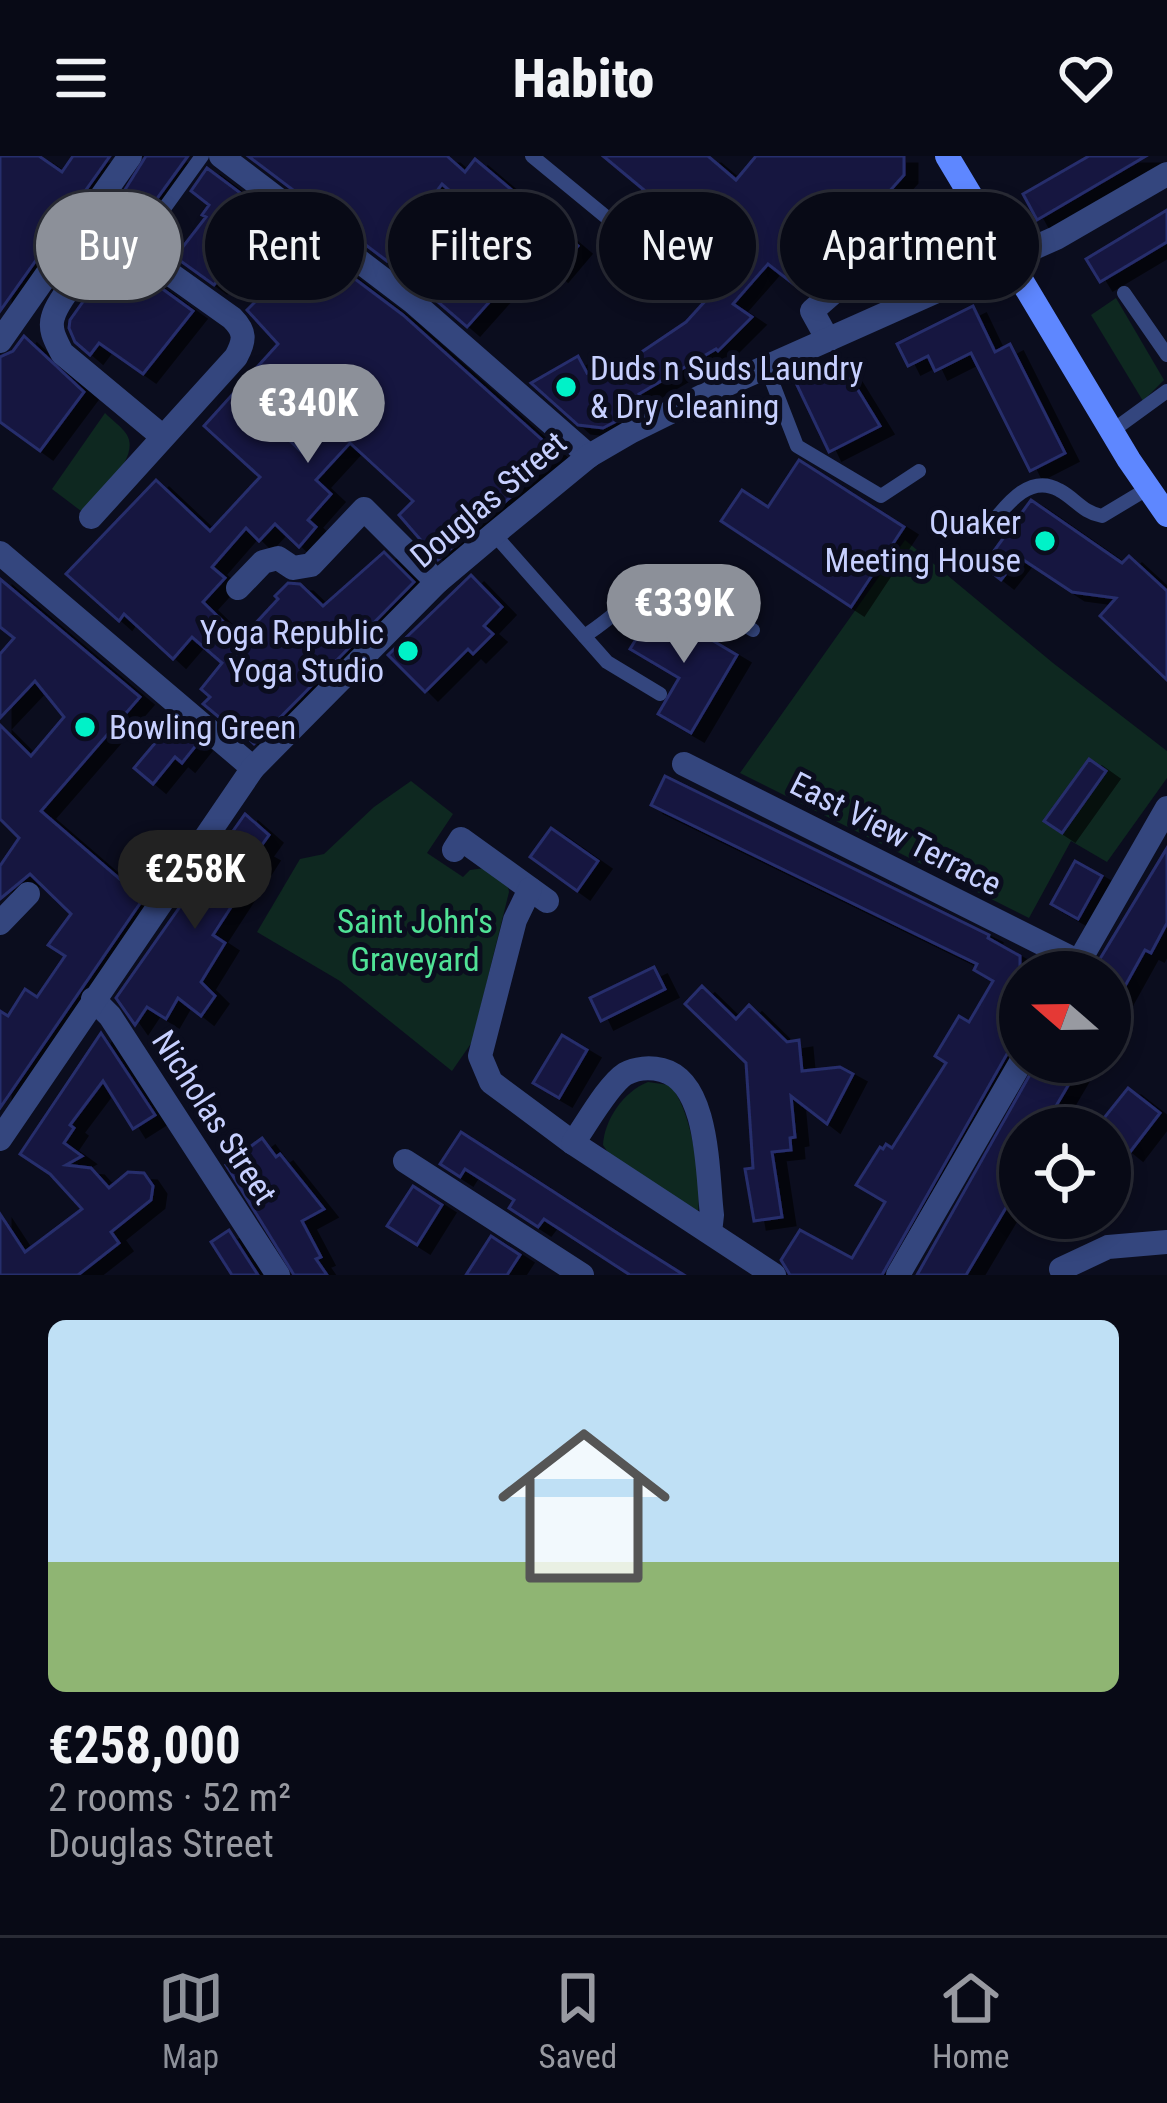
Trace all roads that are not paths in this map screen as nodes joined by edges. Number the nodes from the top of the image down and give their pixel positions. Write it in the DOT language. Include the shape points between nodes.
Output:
graph roads {
  1 [pos="130,156"];
  2 [pos="202,156"];
  3 [pos="220,156"];
  4 [pos="532,156"];
  5 [pos="947,156"];
  6 [pos="1167,174"];
  7 [pos="176,192"];
  8 [pos="968,192"];
  9 [pos="599,211"];
  10 [pos="1039,246"];
  11 [pos="181,281"];
  12 [pos="1124,293"];
  13 [pos="63,300"];
  14 [pos="824,300"];
  15 [pos="918,300"];
  16 [pos="1033,300"];
  17 [pos="9,307"];
  18 [pos="0,340"];
  19 [pos="828,340"];
  20 [pos="1167,355"];
  21 [pos="766,366"];
  22 [pos="1167,391"];
  23 [pos="1112,431"];
  24 [pos="164,437"];
  25 [pos="589,456"];
  26 [pos="919,471"];
  27 [pos="1148,488"];
  28 [pos="1167,514"];
  29 [pos="91,518"];
  30 [pos="986,530"];
  31 [pos="494,534"];
  32 [pos="0,553"];
  33 [pos="437,582"];
  34 [pos="238,587"];
  35 [pos="753,630"];
  36 [pos="584,637"];
  37 [pos="660,694"];
  38 [pos="684,764"];
  39 [pos="254,768"];
  40 [pos="1167,808"];
  41 [pos="454,850"];
  42 [pos="28,894"];
  43 [pos="0,922"];
  44 [pos="1045,951"];
  45 [pos="1085,951"];
  46 [pos="93,999"];
  47 [pos="1009,1083"];
  48 [pos="0,1139"];
  49 [pos="573,1142"];
  50 [pos="405,1161"];
  51 [pos="710,1233"];
  52 [pos="1167,1242"];
  53 [pos="1060,1269"];
  54 [pos="278,1275"];
  55 [pos="582,1275"];
  56 [pos="774,1275"];
  57 [pos="898,1275"];
  1 -- 17 [label="street"];
  2 -- 7 [label="lane"];
  3 -- 25 [label="street" via="413,302"];
  4 -- 9 [label="lane"];
  5 -- 8 [label="street"];
  6 -- 10 [label="street, Douglas Street"];
  11 -- 24 [label="street" via="232,318 244,341"];
  12 -- 20 [label="lane"];
  13 -- 24 [label="street" via="53,335 62,353"];
  14 -- 19 [label="street" via="812,310"];
  15 -- 19 [label="street, Douglas Street"];
  16 -- 23 [label="street"];
  17 -- 18 [label="street"];
  19 -- 21 [label="street, Douglas Street"];
  21 -- 25 [label="street, Douglas Street"];
  21 -- 26 [label="lane" via="797,446 880,496"];
  22 -- 23 [label="lane"];
  23 -- 27 [label="street"];
  24 -- 29 [label="street"];
  25 -- 31 [label="street, Douglas Street"];
  27 -- 28 [label="street"];
  27 -- 30 [label="lane" via="1102,516 1053,487 1029,488"];
  31 -- 33 [label="street, Douglas Street"];
  31 -- 36 [label="lane"];
  32 -- 39 [label="street"];
  33 -- 34 [label="street" via="364,509 311,565 270,559"];
  33 -- 39 [label="street, Douglas Street"];
  35 -- 36 [label="lane" via="672,586 644,592"];
  36 -- 37 [label="lane" via="607,662"];
  38 -- 44 [label="street, East View Terrace"];
  39 -- 46 [label="street, Douglas Street"];
  40 -- 45 [label="street"];
  41 -- 49 [label="street" via="461,839 538,895 514,920 480,1056 491,1082"];
  42 -- 43 [label="street"];
  46 -- 48 [label="street, Douglas Street"];
  46 -- 54 [label="street, Nicholas Street"];
  47 -- 57 [label="street"];
  49 -- 51 [label="street"];
  49 -- 51 [label="street" via="626,1074 651,1069 679,1078 698,1106"];
  50 -- 55 [label="street"];
  51 -- 56 [label="street"];
  52 -- 53 [label="street" via="1108,1247"];
}
